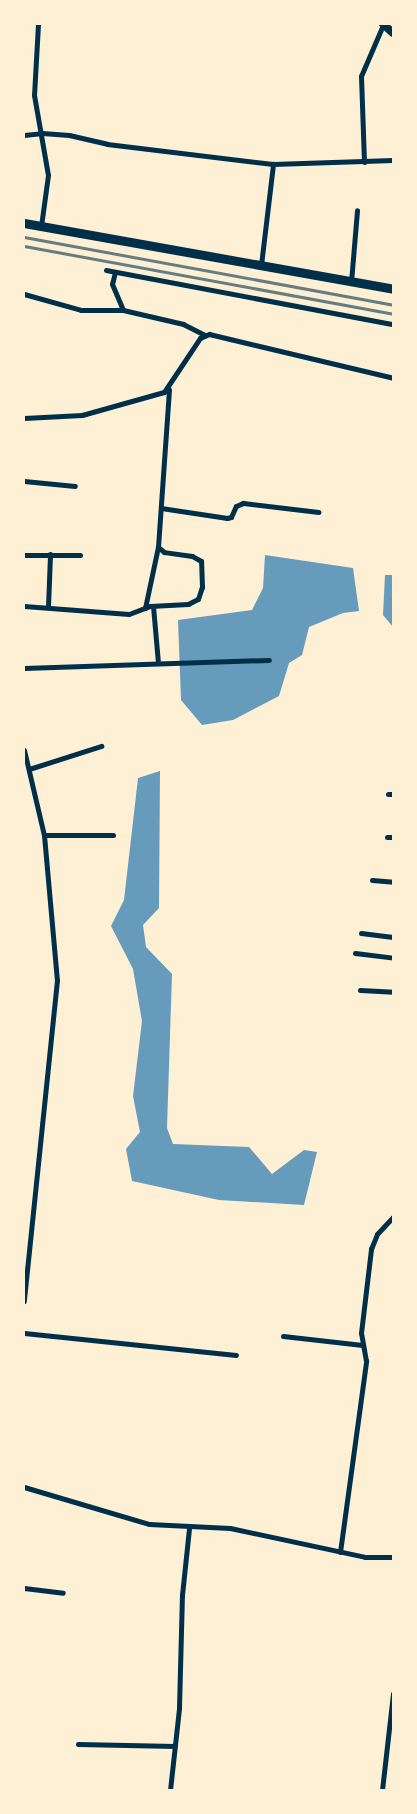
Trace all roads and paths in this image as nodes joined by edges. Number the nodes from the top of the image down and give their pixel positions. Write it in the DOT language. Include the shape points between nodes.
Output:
graph roads {
  1 [pos="38,24"];
  2 [pos="383,24"];
  3 [pos="393,33"];
  4 [pos="42,133"];
  5 [pos="24,135"];
  6 [pos="393,160"];
  7 [pos="364,162"];
  8 [pos="273,164"];
  9 [pos="358,210"];
  10 [pos="24,224"];
  11 [pos="41,226"];
  12 [pos="261,265"];
  13 [pos="106,270"];
  14 [pos="115,272"];
  15 [pos="351,282"];
  16 [pos="393,289"];
  17 [pos="24,294"];
  18 [pos="123,310"];
  19 [pos="393,324"];
  20 [pos="205,335"];
  21 [pos="393,378"];
  22 [pos="169,389"];
  23 [pos="24,418"];
  24 [pos="24,481"];
  25 [pos="75,486"];
  26 [pos="161,508"];
  27 [pos="318,512"];
  28 [pos="158,547"];
  29 [pos="50,554"];
  30 [pos="24,555"];
  31 [pos="80,555"];
  32 [pos="24,606"];
  33 [pos="153,606"];
  34 [pos="48,607"];
  35 [pos="144,608"];
  36 [pos="269,660"];
  37 [pos="158,663"];
  38 [pos="24,668"];
  39 [pos="101,746"];
  40 [pos="24,750"];
  41 [pos="29,768"];
  42 [pos="44,835"];
  43 [pos="113,835"];
  44 [pos="387,837"];
  45 [pos="393,837"];
  46 [pos="372,880"];
  47 [pos="393,882"];
  48 [pos="361,933"];
  49 [pos="393,937"];
  50 [pos="355,953"];
  51 [pos="393,958"];
  52 [pos="360,990"];
  53 [pos="393,992"];
  54 [pos="393,1217"];
  55 [pos="24,1301"];
  56 [pos="24,1333"];
  57 [pos="283,1336"];
  58 [pos="362,1345"];
  59 [pos="236,1355"];
  60 [pos="24,1487"];
  61 [pos="189,1528"];
  62 [pos="340,1552"];
  63 [pos="393,1557"];
  64 [pos="24,1588"];
  65 [pos="63,1593"];
  66 [pos="393,1694"];
  67 [pos="78,1744"];
  68 [pos="175,1746"];
  69 [pos="170,1790"];
  70 [pos="382,1790"];
  1 -- 4 [label="street" via="34,95"];
  2 -- 3 [label="street"];
  2 -- 7 [label="street" via="361,76"];
  4 -- 5 [label="street"];
  4 -- 8 [label="street"];
  4 -- 11 [label="street" via="48,175"];
  6 -- 7 [label="street"];
  7 -- 8 [label="street"];
  8 -- 12 [label="street"];
  9 -- 15 [label="street"];
  10 -- 11 [label="main road"];
  11 -- 12 [label="main road"];
  12 -- 15 [label="main road"];
  13 -- 14 [label="street"];
  14 -- 18 [label="street" via="112,284"];
  14 -- 19 [label="street"];
  15 -- 16 [label="main road"];
  17 -- 18 [label="street" via="81,310"];
  18 -- 20 [label="street" via="183,324"];
  20 -- 21 [label="street" via="216,334"];
  20 -- 22 [label="street"];
  22 -- 23 [label="street" via="82,415"];
  22 -- 26 [label="street"];
  24 -- 25 [label="street"];
  26 -- 27 [label="street" via="227,518 231,517 236,506 243,503"];
  26 -- 28 [label="street"];
  28 -- 33 [label="street" via="164,552 198,558 202,587 195,602"];
  28 -- 35 [label="street"];
  29 -- 30 [label="street"];
  29 -- 31 [label="street"];
  29 -- 34 [label="street"];
  32 -- 34 [label="street"];
  33 -- 35 [label="street"];
  33 -- 37 [label="street"];
  34 -- 35 [label="street" via="129,614"];
  36 -- 37 [label="street"];
  37 -- 38 [label="street"];
  39 -- 41 [label="street"];
  40 -- 41 [label="street"];
  41 -- 42 [label="street"];
  42 -- 43 [label="street"];
  42 -- 55 [label="street" via="57,980"];
  44 -- 45 [label="street"];
  46 -- 47 [label="street"];
  48 -- 49 [label="street"];
  50 -- 51 [label="street"];
  52 -- 53 [label="street"];
  54 -- 58 [label="street" via="373,1240"];
  56 -- 59 [label="street"];
  57 -- 58 [label="street"];
  58 -- 62 [label="street" via="366,1361"];
  60 -- 61 [label="street" via="149,1524"];
  61 -- 62 [label="street" via="230,1528"];
  61 -- 68 [label="street" via="182,1595"];
  62 -- 63 [label="street" via="365,1557"];
  64 -- 65 [label="street"];
  66 -- 70 [label="street"];
  67 -- 68 [label="street"];
  68 -- 69 [label="street"];
}
